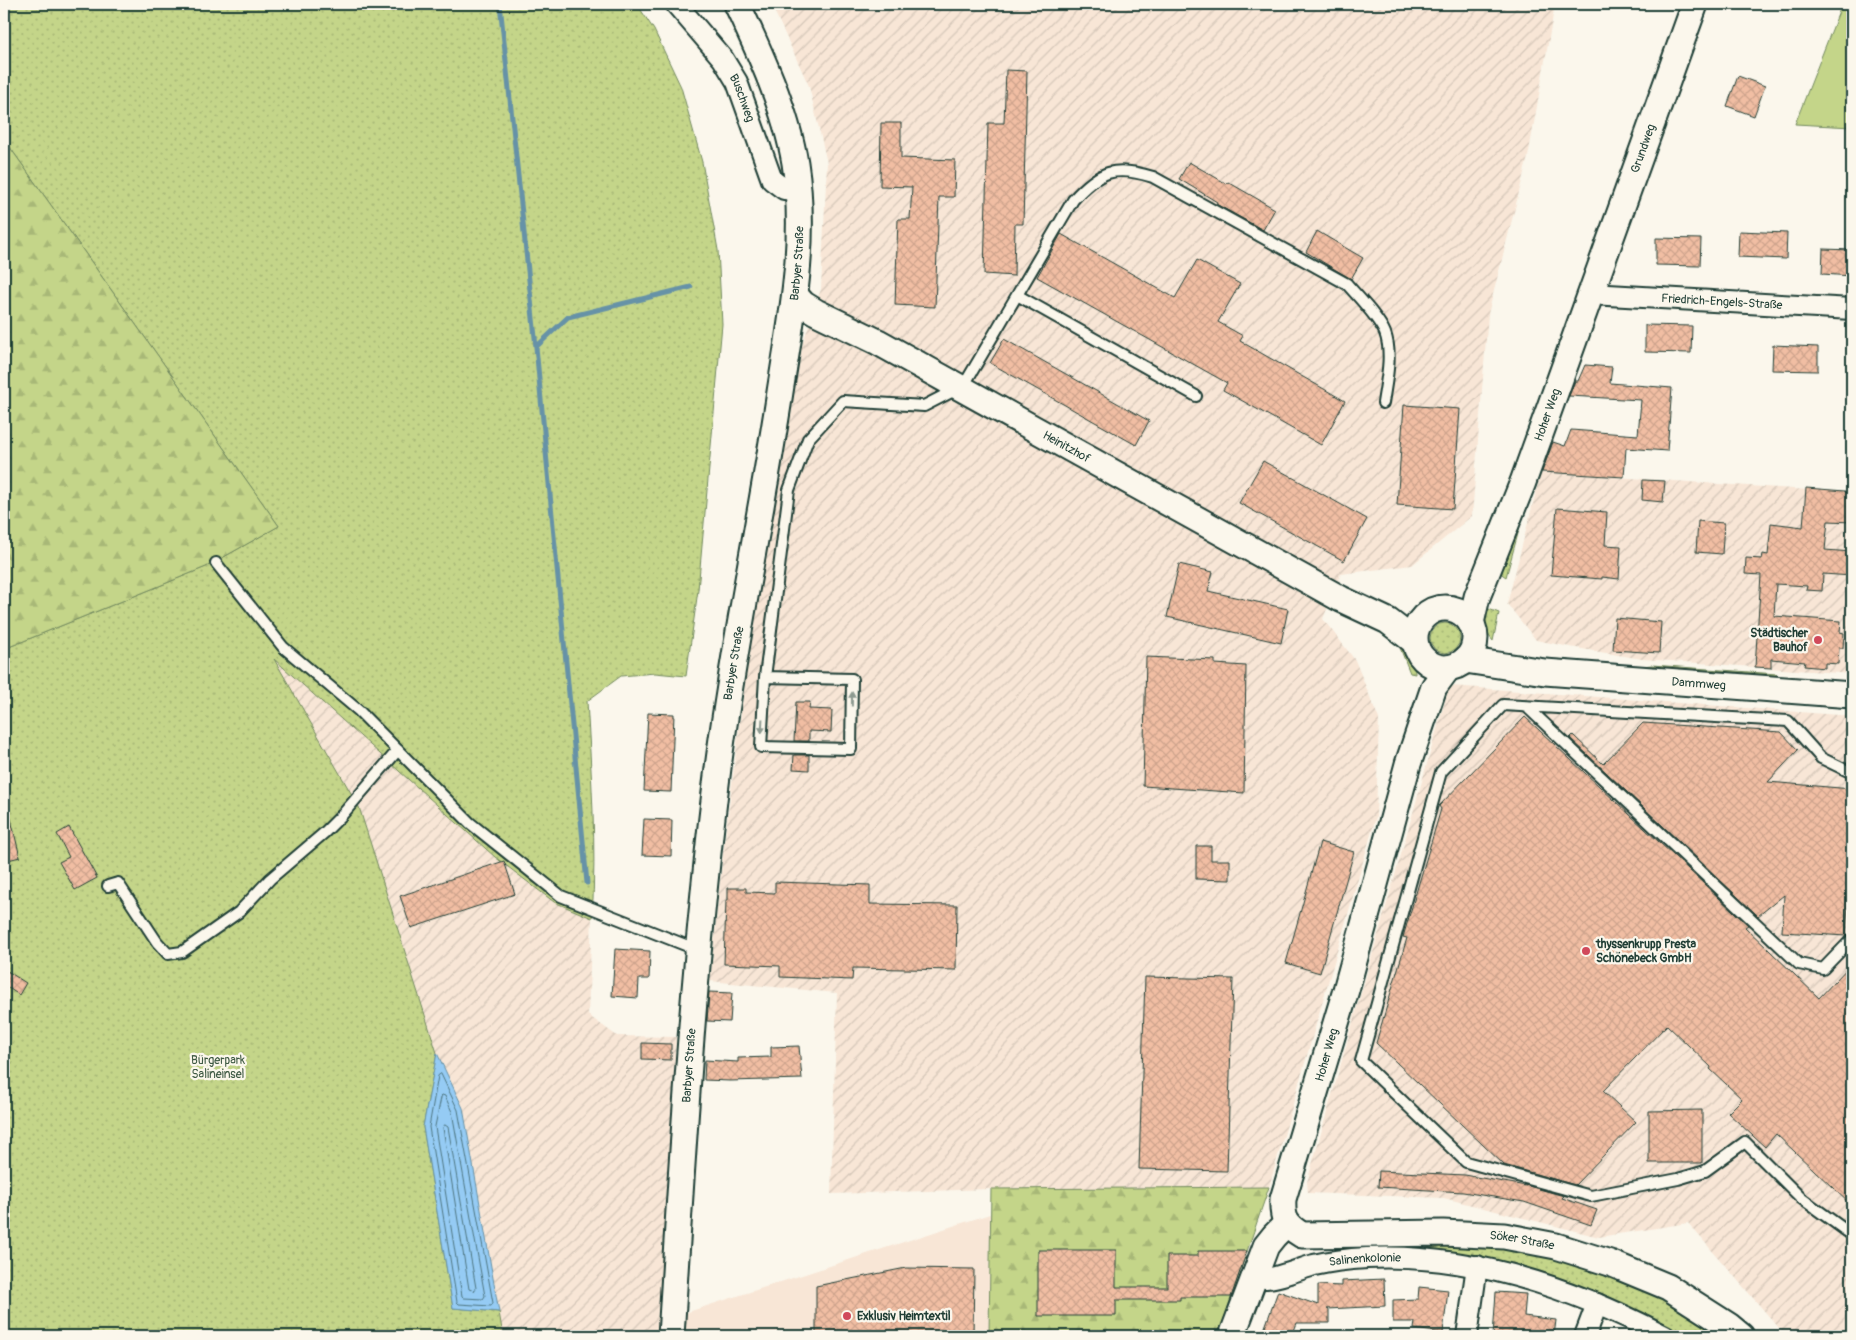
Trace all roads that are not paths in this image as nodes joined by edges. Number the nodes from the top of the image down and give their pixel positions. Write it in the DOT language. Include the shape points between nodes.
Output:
graph roads {
  1 [pos="676,4"];
  2 [pos="737,4"];
  3 [pos="1695,4"];
  4 [pos="798,190"];
  5 [pos="1591,294"];
  6 [pos="795,295"];
  7 [pos="1018,295"];
  8 [pos="1852,308"];
  9 [pos="959,388"];
  10 [pos="1196,396"];
  11 [pos="1384,403"];
  12 [pos="1502,535"];
  13 [pos="216,563"];
  14 [pos="1341,599"];
  15 [pos="1436,610"];
  16 [pos="1473,628"];
  17 [pos="1418,649"];
  18 [pos="1457,664"];
  19 [pos="1545,672"];
  20 [pos="765,677"];
  21 [pos="1852,695"];
  22 [pos="1528,707"];
  23 [pos="398,750"];
  24 [pos="1408,764"];
  25 [pos="1852,773"];
  26 [pos="108,886"];
  27 [pos="1852,939"];
  28 [pos="698,950"];
  29 [pos="1287,1224"];
  30 [pos="1852,1235"];
  31 [pos="1477,1266"];
  32 [pos="1256,1274"];
  33 [pos="1597,1304"];
  34 [pos="671,1336"];
  35 [pos="1232,1336"];
  36 [pos="1468,1336"];
  37 [pos="1585,1336"];
  38 [pos="1665,1336"];
  39 [pos="1741,1336"];
  1 -- 4 [label="street, Buschweg" via="723,59 737,82 772,180 784,189"];
  2 -- 4 [label="street, Barbyer Straße" via="775,93 794,160"];
  3 -- 5 [label="street, Grundweg"];
  4 -- 6 [label="street, Barbyer Straße" via="800,225"];
  5 -- 8 [label="street, Friedrich-Engels-Straße"];
  5 -- 12 [label="street, Hoher Weg"];
  6 -- 9 [label="street, Heinitzhof" via="816,312 878,342"];
  6 -- 28 [label="street, Barbyer Straße" via="726,706"];
  7 -- 9 [label="lane"];
  7 -- 10 [label="lane"];
  7 -- 11 [label="lane" via="1083,188 1109,172 1133,171 1153,177 1347,284 1385,334 1390,361"];
  9 -- 14 [label="street, Heinitzhof"];
  9 -- 20 [label="lane" via="924,406 843,401 808,439 789,490"];
  12 -- 15 [label="street, Hoher Weg" via="1462,592"];
  12 -- 16 [label="street, Hoher Weg" via="1477,598"];
  13 -- 23 [label="lane" via="283,646 359,711"];
  14 -- 15 [label="street, Heinitzhof" via="1397,612"];
  14 -- 17 [label="street, Heinitzhof" via="1388,621"];
  15 -- 16 [label="street" via="1456,610 1465,615"];
  15 -- 17 [label="street" via="1417,625"];
  16 -- 18 [label="street" via="1475,643 1471,652"];
  16 -- 19 [label="street, Dammweg" via="1495,649"];
  17 -- 18 [label="street" via="1429,664 1438,668"];
  17 -- 24 [label="street, Hoher Weg" via="1420,678 1408,727"];
  18 -- 19 [label="street, Dammweg"];
  18 -- 24 [label="street, Hoher Weg" via="1434,687"];
  19 -- 21 [label="street, Dammweg"];
  20 -- 20 [label="lane, one-way" via="761,747 851,749 852,679"];
  22 -- 25 [label="lane" via="1788,721 1821,758"];
  22 -- 27 [label="lane" via="1800,964 1823,970"];
  22 -- 30 [label="lane" via="1503,705 1441,772 1361,1061 1466,1162 1591,1196 1706,1171 1745,1142 1801,1198"];
  23 -- 26 [label="lane" via="324,833 270,879 239,912 182,952 168,954 118,883"];
  23 -- 28 [label="lane" via="470,823 561,896"];
  24 -- 29 [label="street, Hoher Weg" via="1346,990 1283,1199 1282,1212"];
  28 -- 34 [label="street, Barbyer Straße"];
  29 -- 32 [label="street" via="1266,1246"];
  29 -- 39 [label="street, Söker Straße" via="1302,1235 1461,1234 1504,1236 1556,1246 1610,1263 1668,1287"];
  31 -- 32 [label="street, Salinenkolonie" via="1435,1260 1368,1258 1315,1265 1268,1278"];
  31 -- 33 [label="street, Salinenkolonie" via="1526,1278"];
  31 -- 36 [label="street"];
  32 -- 35 [label="street"];
  33 -- 37 [label="street"];
  33 -- 38 [label="street, Salinenkolonie"];
}
